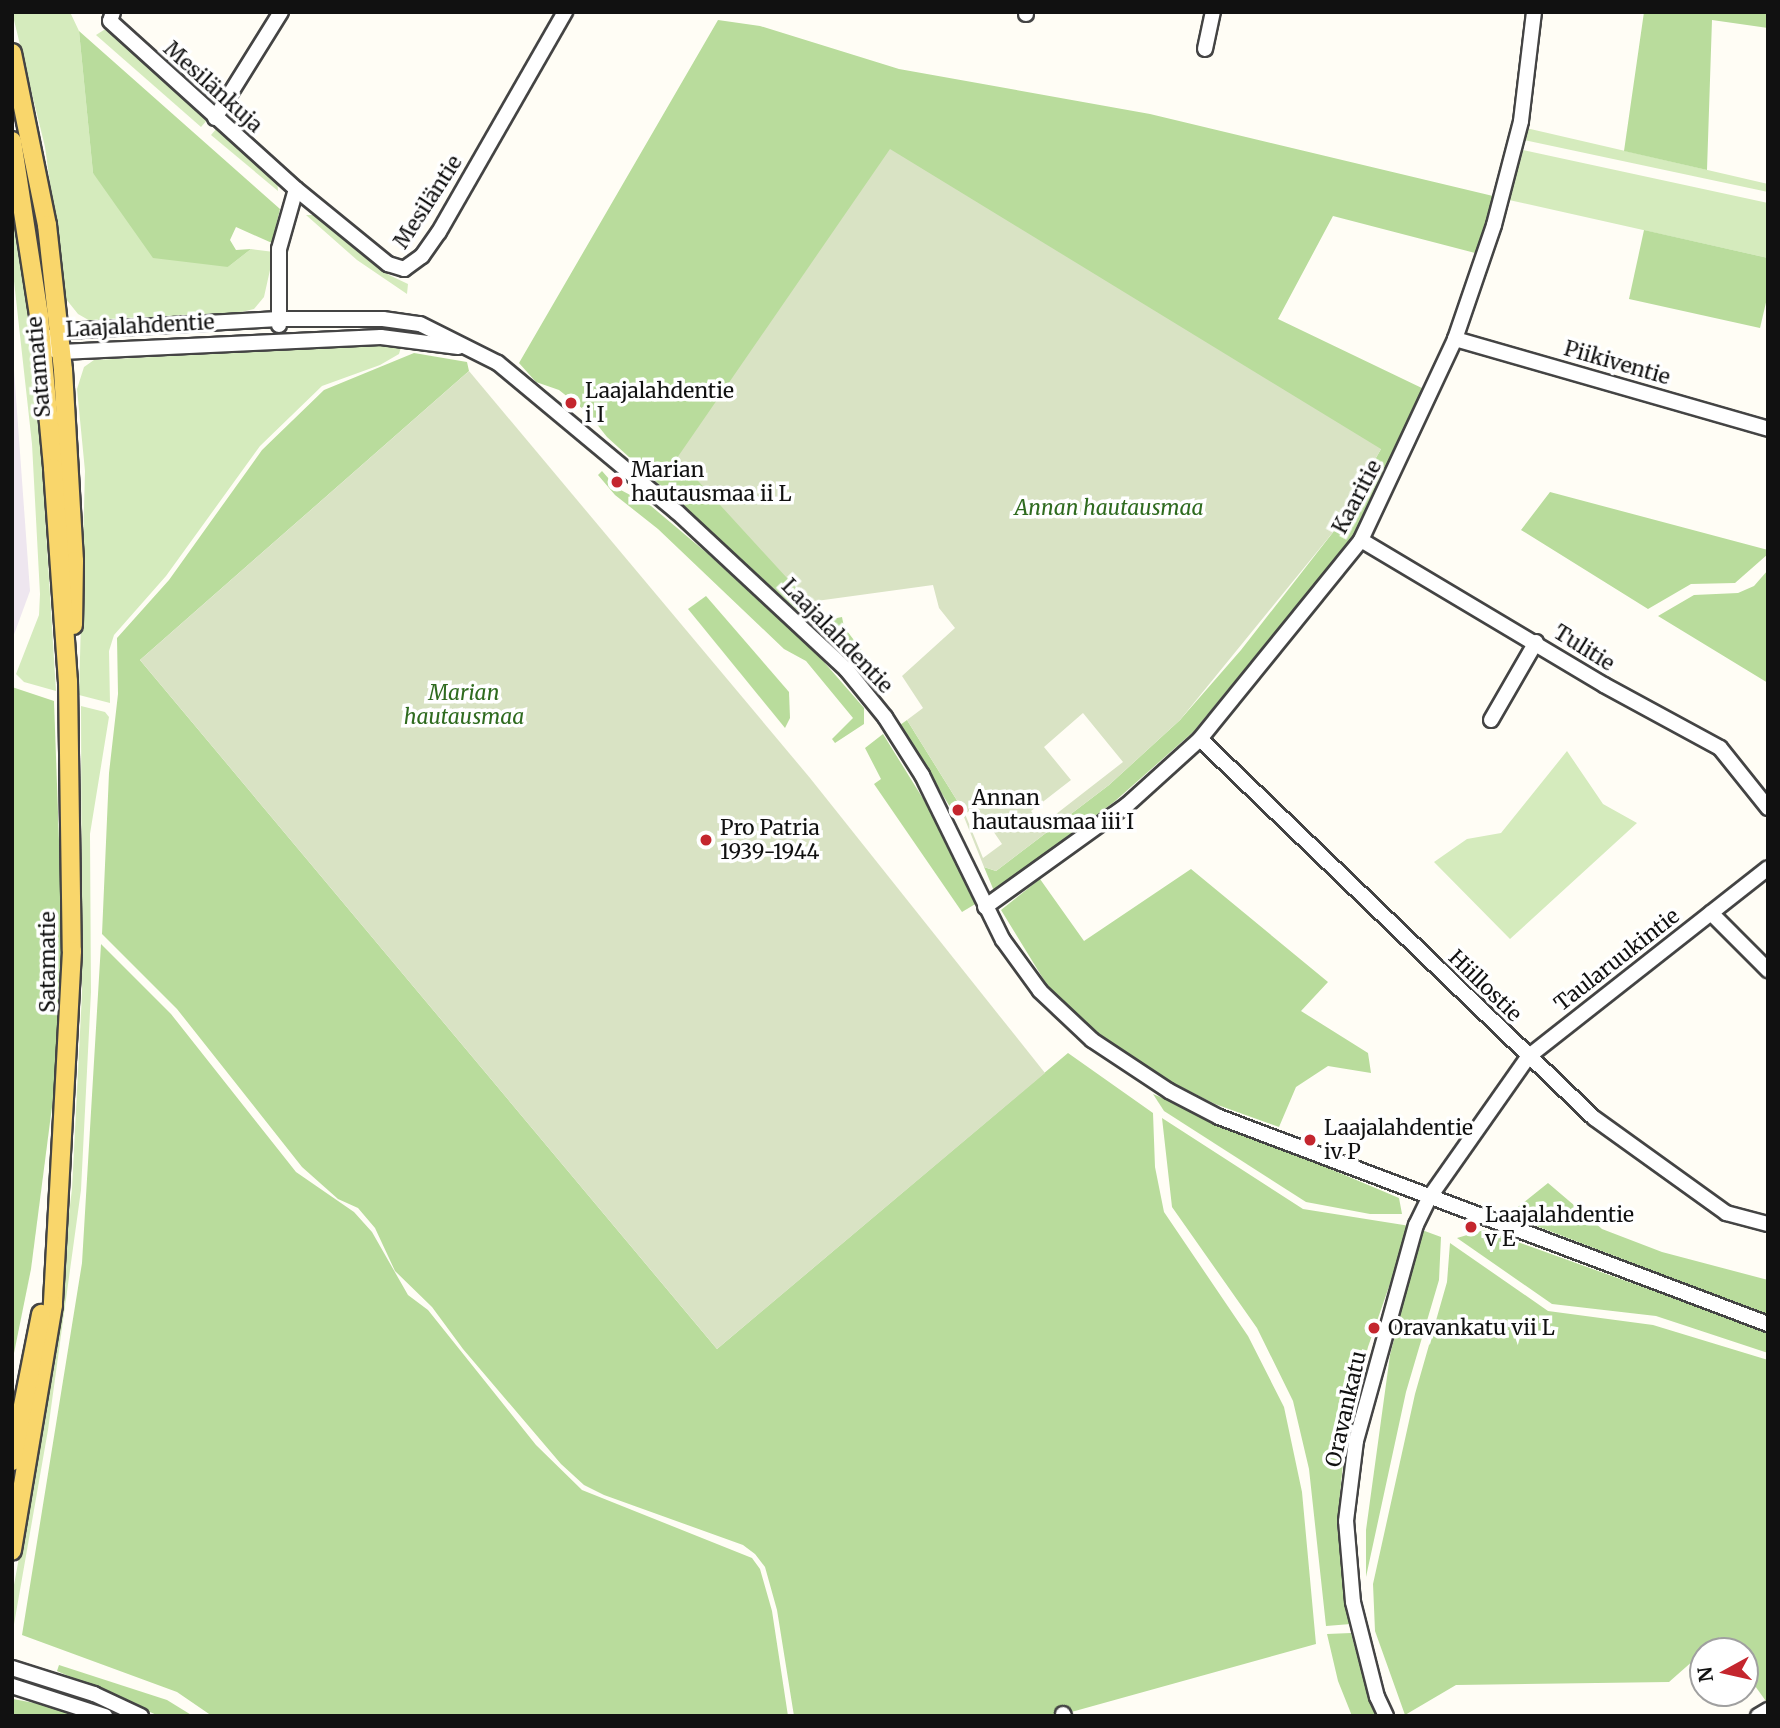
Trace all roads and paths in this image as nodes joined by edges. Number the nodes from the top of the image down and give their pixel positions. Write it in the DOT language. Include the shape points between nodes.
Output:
graph roads {
  1 [pos="113,12"];
  2 [pos="281,12"];
  3 [pos="565,12"];
  4 [pos="1213,12"];
  5 [pos="1534,12"];
  6 [pos="1205,49"];
  7 [pos="12,53"];
  8 [pos="215,118"];
  9 [pos="12,141"];
  10 [pos="296,189"];
  11 [pos="279,319"];
  12 [pos="59,331"];
  13 [pos="1455,339"];
  14 [pos="279,340"];
  15 [pos="41,346"];
  16 [pos="61,352"];
  17 [pos="477,352"];
  18 [pos="1768,429"];
  19 [pos="1361,540"];
  20 [pos="1536,642"];
  21 [pos="68,681"];
  22 [pos="1491,720"];
  23 [pos="1200,739"];
  24 [pos="1768,808"];
  25 [pos="1768,868"];
  26 [pos="985,908"];
  27 [pos="1711,913"];
  28 [pos="1768,970"];
  29 [pos="1528,1057"];
  30 [pos="1429,1198"];
  31 [pos="1768,1224"];
  32 [pos="56,1242"];
  33 [pos="1768,1324"];
  34 [pos="12,1461"];
  35 [pos="12,1551"];
  36 [pos="12,1668"];
  37 [pos="12,1686"];
  38 [pos="1768,1710"];
  39 [pos="105,1716"];
  40 [pos="141,1716"];
  41 [pos="1386,1716"];
  42 [pos="1758,1716"];
  1 -- 8 [label="street, Mesilänkuja" via="110,21"];
  2 -- 8 [label="street"];
  3 -- 10 [label="street, Mesiläntie" via="439,232 411,267 387,264"];
  4 -- 6 [label="street"];
  5 -- 13 [label="street, Kaaritie" via="1521,121 1506,188"];
  7 -- 12 [label="main road, Satamatie" via="47,225"];
  8 -- 10 [label="street, Mesilänkuja"];
  9 -- 15 [label="main road, Satamatie"];
  10 -- 11 [label="street" via="279,250"];
  11 -- 12 [label="street, Laajalahdentie"];
  11 -- 14 [label="street"];
  11 -- 17 [label="street, Laajalahdentie" via="420,324"];
  12 -- 15 [label="street, Laajalahdentie"];
  12 -- 16 [label="main road, Satamatie"];
  13 -- 18 [label="street, Piikiventie"];
  13 -- 19 [label="street, Kaaritie"];
  14 -- 16 [label="street, Laajalahdentie"];
  14 -- 17 [label="street, Laajalahdentie" via="417,339"];
  15 -- 16 [label="street, Laajalahdentie"];
  15 -- 21 [label="main road, Satamatie"];
  16 -- 21 [label="main road, Satamatie" via="74,561"];
  17 -- 26 [label="street, Laajalahdentie" via="515,375 677,512 846,669 885,717 922,775"];
  19 -- 20 [label="street, Tulitie"];
  19 -- 23 [label="street, Kaaritie"];
  20 -- 22 [label="street"];
  20 -- 24 [label="street, Tulitie" via="1720,748"];
  21 -- 32 [label="main road, Satamatie" via="71,964"];
  23 -- 26 [label="street, Kaaritie" via="1127,805"];
  23 -- 29 [label="street, Hiillostie"];
  25 -- 27 [label="street, Taularuukintie"];
  26 -- 30 [label="street, Laajalahdentie" via="1040,991 1092,1040 1135,1070 1219,1117"];
  27 -- 28 [label="street"];
  27 -- 29 [label="street, Taularuukintie"];
  29 -- 30 [label="street, Taularuukintie"];
  29 -- 31 [label="street, Hiillostie" via="1594,1118 1658,1167 1726,1213"];
  30 -- 33 [label="street, Laajalahdentie"];
  30 -- 41 [label="street, Oravankatu" via="1416,1225 1356,1441 1346,1521 1353,1602"];
  32 -- 34 [label="main road, Satamatie"];
  32 -- 35 [label="main road, Satamatie" via="53,1305"];
  36 -- 40 [label="street" via="94,1694"];
  37 -- 39 [label="street"];
  38 -- 42 [label="street"];
}
